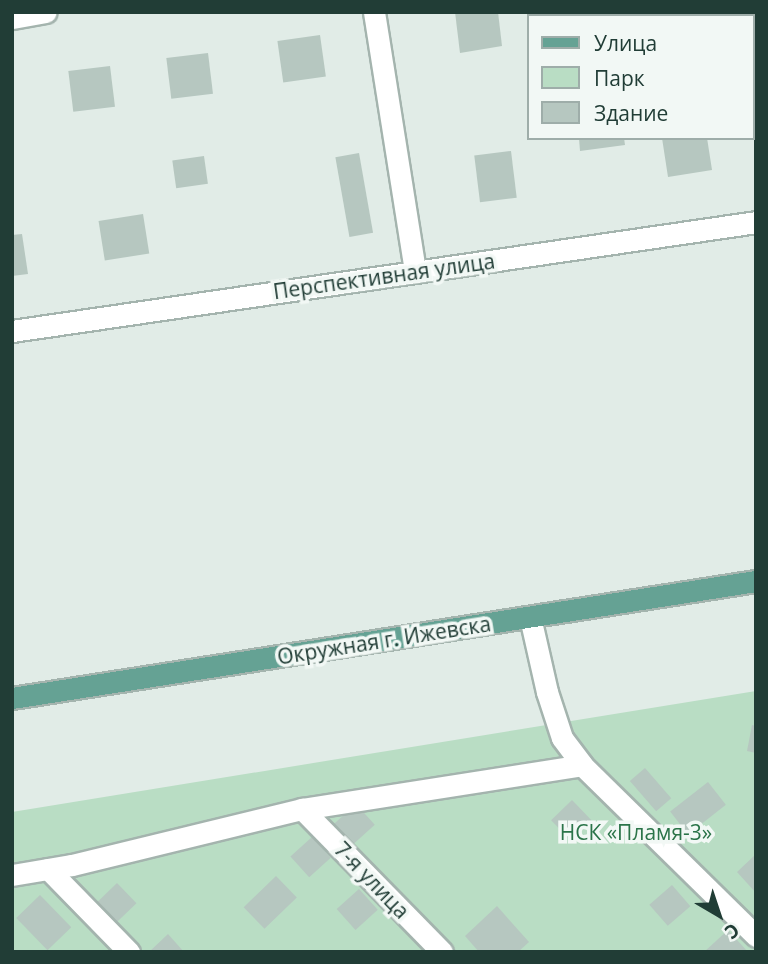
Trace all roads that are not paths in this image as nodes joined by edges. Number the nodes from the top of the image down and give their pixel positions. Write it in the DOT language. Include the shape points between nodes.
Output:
graph roads {
  1 [pos="45,12"];
  2 [pos="374,12"];
  3 [pos="12,18"];
  4 [pos="756,222"];
  5 [pos="415,271"];
  6 [pos="12,331"];
  7 [pos="756,581"];
  8 [pos="530,617"];
  9 [pos="12,698"];
  10 [pos="582,765"];
  11 [pos="302,809"];
  12 [pos="48,869"];
  13 [pos="12,875"];
  14 [pos="756,936"];
  15 [pos="129,952"];
  16 [pos="442,952"];
  1 -- 3 [label="street"];
  2 -- 5 [label="street"];
  4 -- 5 [label="street, Перспективная улица"];
  5 -- 6 [label="street, Перспективная улица"];
  7 -- 8 [label="main road, Окружная г. Ижевска"];
  8 -- 9 [label="main road, Окружная г. Ижевска"];
  8 -- 10 [label="street" via="562,738"];
  10 -- 11 [label="street"];
  10 -- 14 [label="street"];
  11 -- 12 [label="street"];
  11 -- 16 [label="street, 7-я улица"];
  12 -- 13 [label="street"];
  12 -- 15 [label="street"];
}
